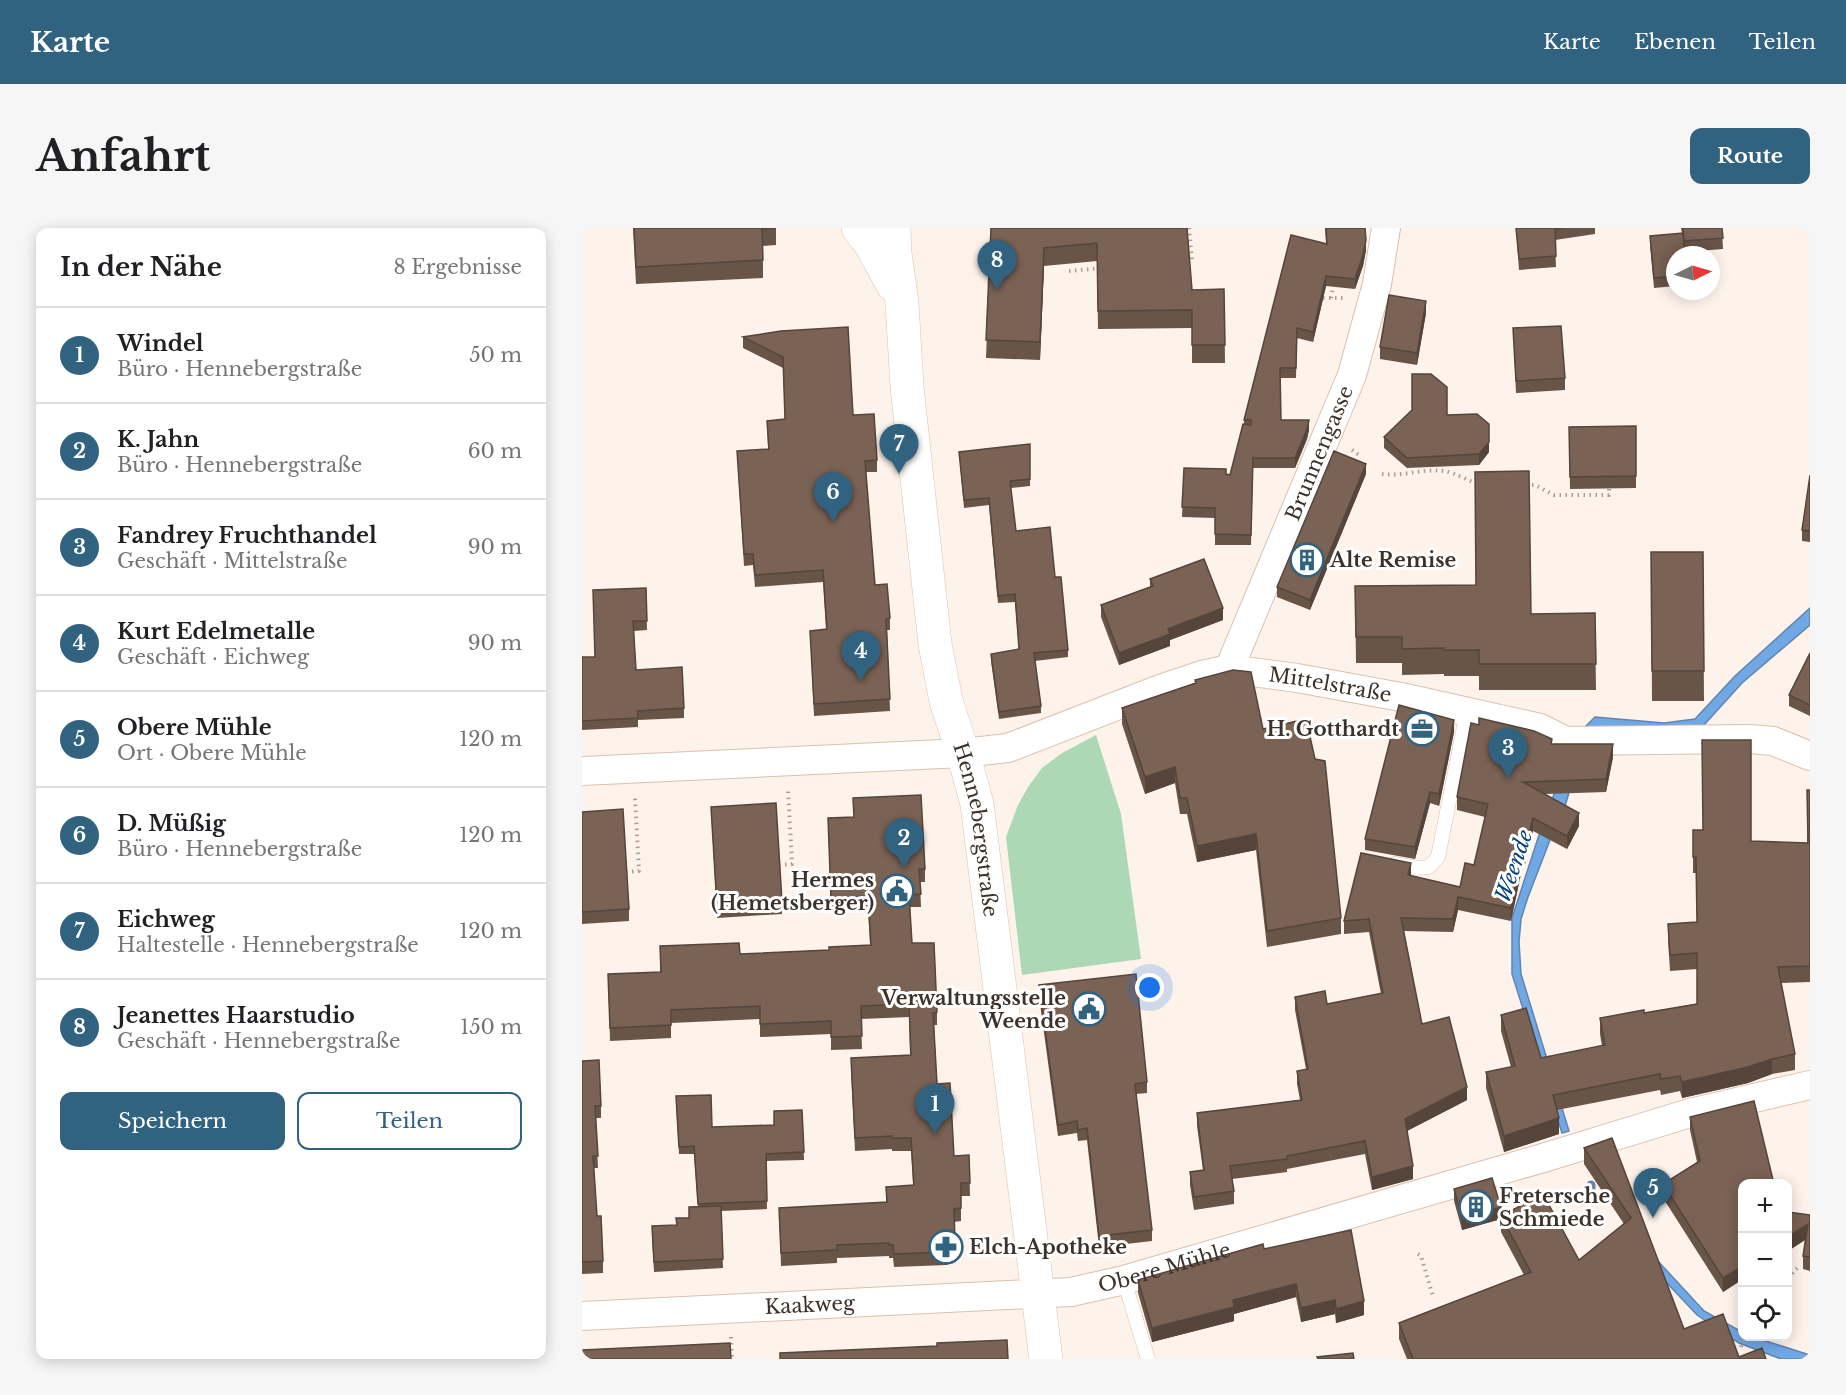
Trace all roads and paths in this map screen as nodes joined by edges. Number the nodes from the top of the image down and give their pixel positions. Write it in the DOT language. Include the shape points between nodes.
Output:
graph roads {
  1 [pos="858,228"];
  2 [pos="894,228"];
  3 [pos="905,228"];
  4 [pos="1190,228"];
  5 [pos="1386,228"];
  6 [pos="1181,261"];
  7 [pos="1103,268"];
  8 [pos="1069,271"];
  9 [pos="1333,287"];
  10 [pos="1331,298"];
  11 [pos="902,303"];
  12 [pos="1382,474"];
  13 [pos="1525,485"];
  14 [pos="1483,486"];
  15 [pos="1609,489"];
  16 [pos="1229,669"];
  17 [pos="1467,712"];
  18 [pos="963,753"];
  19 [pos="1810,756"];
  20 [pos="786,762"];
  21 [pos="634,769"];
  22 [pos="582,771"];
  23 [pos="1377,861"];
  24 [pos="779,865"];
  25 [pos="626,872"];
  26 [pos="1810,1085"];
  27 [pos="1418,1254"];
  28 [pos="1799,1266"];
  29 [pos="1792,1274"];
  30 [pos="1124,1280"];
  31 [pos="1037,1295"];
  32 [pos="1433,1297"];
  33 [pos="582,1316"];
  34 [pos="1743,1341"];
  35 [pos="1741,1347"];
  36 [pos="1046,1359"];
  37 [pos="1148,1359"];
  1 -- 11 [label="street"];
  2 -- 11 [label="street, Hennebergstraße"];
  3 -- 11 [label="street, Hennebergstraße"];
  4 -- 6 [label="path" via="1192,260"];
  5 -- 16 [label="street, Brunnengasse" via="1377,284 1352,375"];
  7 -- 8 [label="path"];
  9 -- 10 [label="path"];
  11 -- 18 [label="street, Hennebergstraße" via="907,387 935,644 946,701"];
  12 -- 14 [label="path" via="1444,471"];
  13 -- 15 [label="path" via="1535,485 1554,495 1609,495"];
  16 -- 17 [label="street, Mittelstraße" via="1297,678"];
  16 -- 18 [label="street, Mittelstraße" via="1160,689 1008,747"];
  17 -- 19 [label="street, Mittelstraße" via="1540,728 1566,741 1750,739 1773,741"];
  17 -- 23 [label="lane" via="1438,857 1429,867 1417,868"];
  18 -- 20 [label="street, Mittelstraße"];
  18 -- 31 [label="street, Hennebergstraße" via="977,804 986,864"];
  20 -- 21 [label="street, Mittelstraße"];
  20 -- 24 [label="path" via="792,864"];
  21 -- 22 [label="street, Mittelstraße"];
  21 -- 25 [label="path" via="639,871"];
  26 -- 30 [label="street, Obere Mühle" via="1690,1113"];
  27 -- 32 [label="path"];
  28 -- 29 [label="path"];
  30 -- 31 [label="street, Obere Mühle" via="1071,1293"];
  30 -- 37 [label="lane"];
  31 -- 33 [label="street, Kaakweg"];
  31 -- 36 [label="street, Hennebergstraße"];
  34 -- 35 [label="path"];
}
